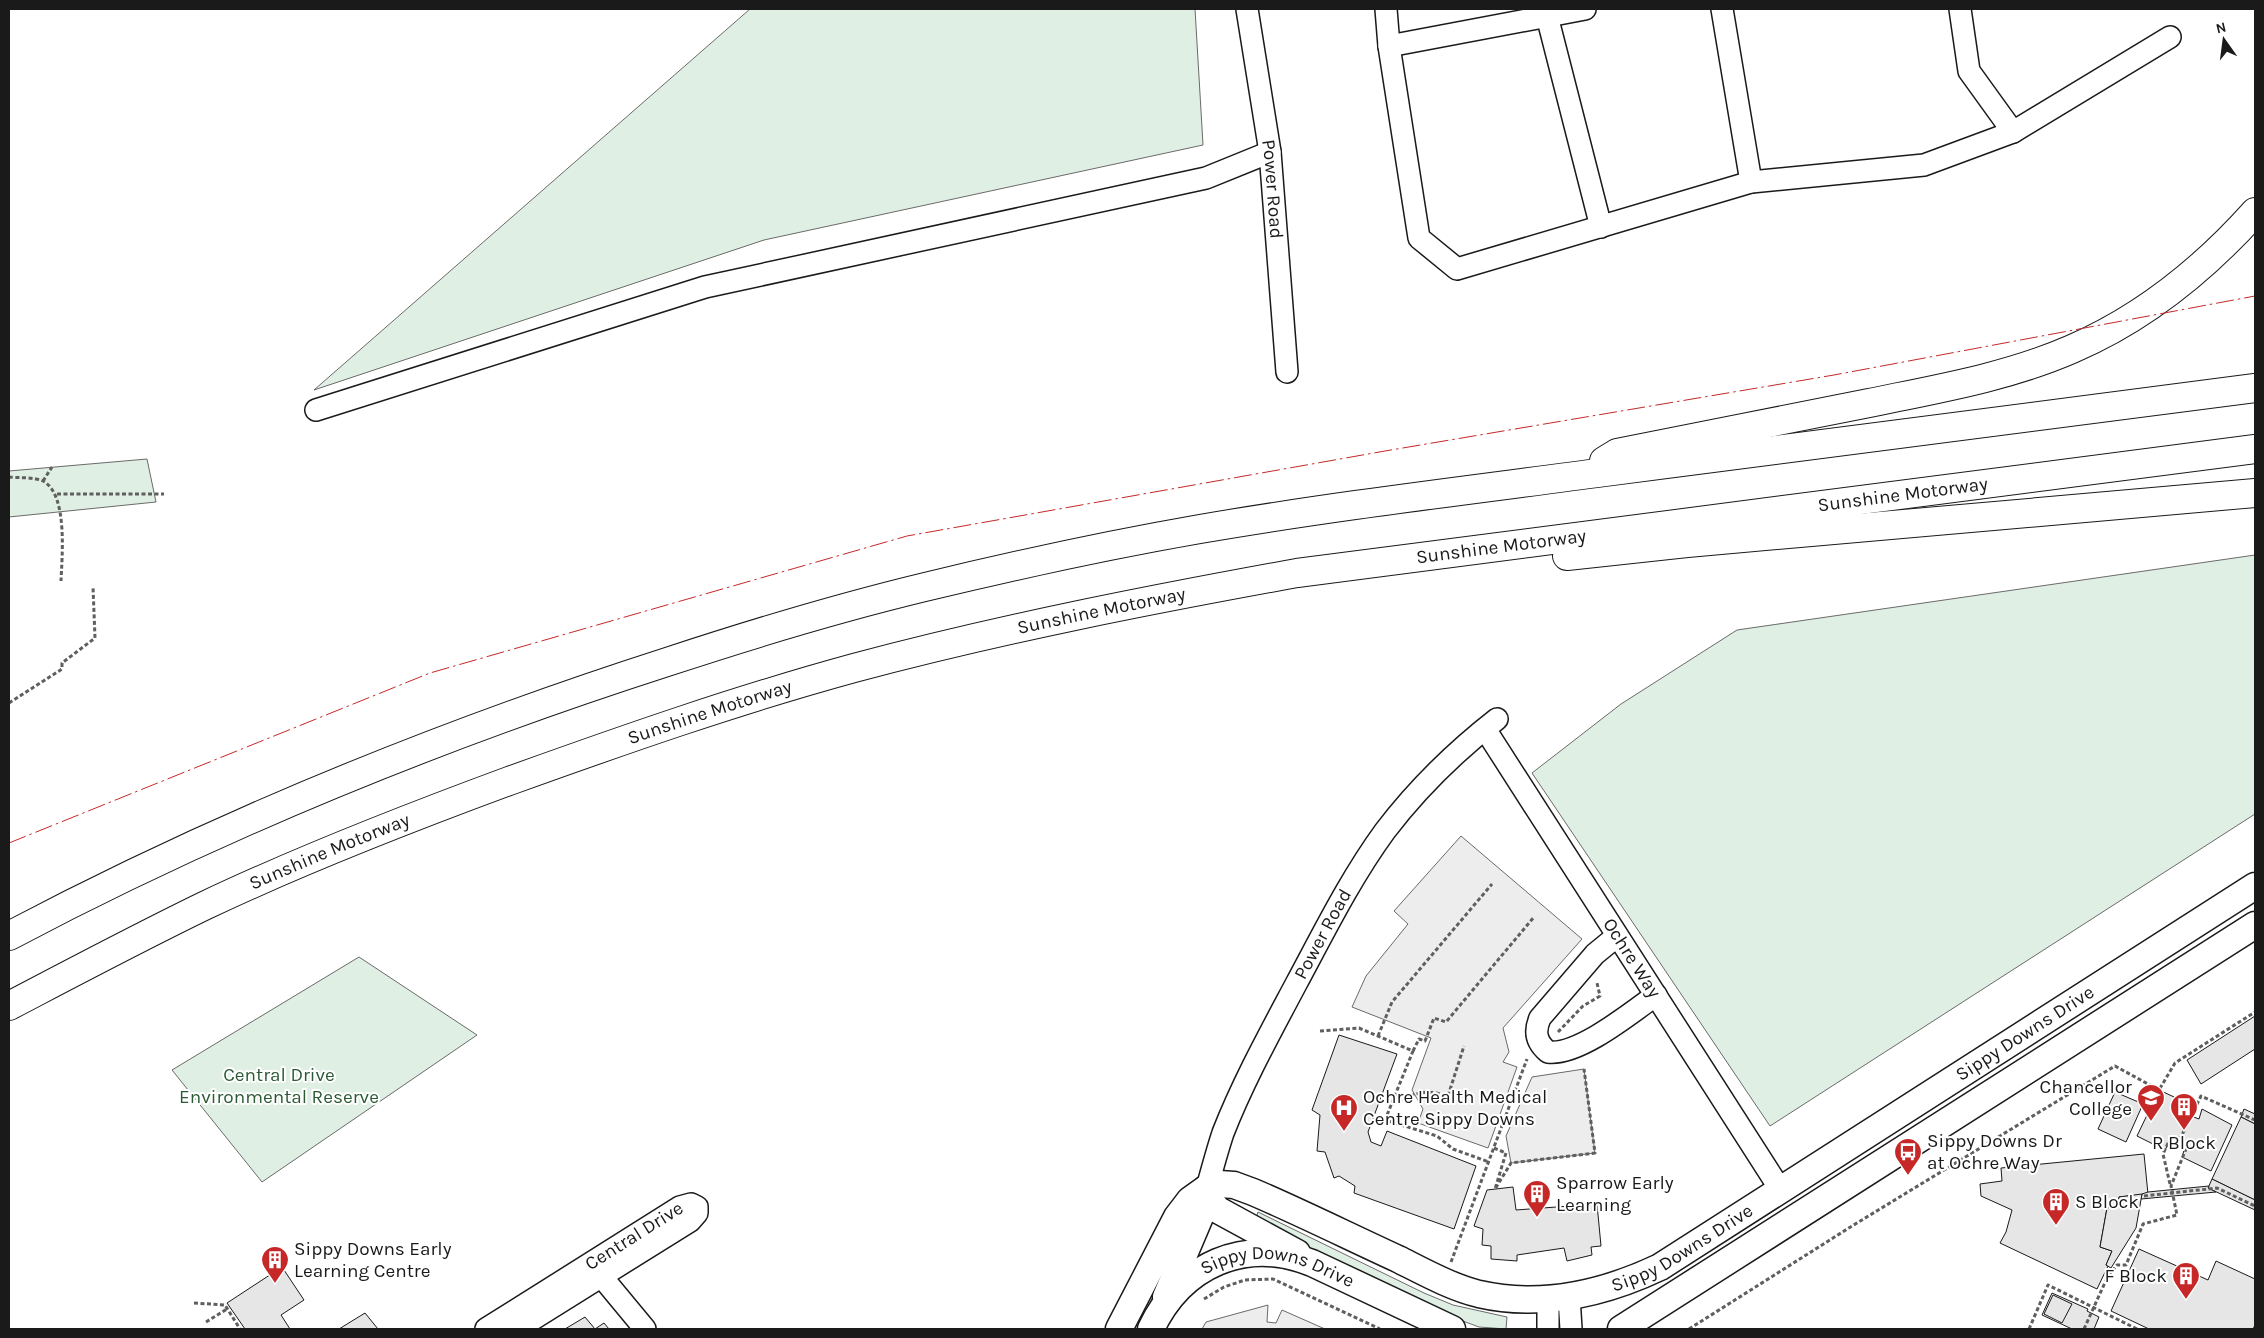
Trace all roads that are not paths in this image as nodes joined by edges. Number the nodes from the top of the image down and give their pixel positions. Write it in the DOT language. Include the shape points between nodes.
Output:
graph roads {
  1 [pos="1247,9"];
  2 [pos="1386,9"];
  3 [pos="1585,9"];
  4 [pos="1722,9"];
  5 [pos="1960,9"];
  6 [pos="1547,16"];
  7 [pos="2170,37"];
  8 [pos="1389,46"];
  9 [pos="2013,132"];
  10 [pos="1270,152"];
  11 [pos="1751,182"];
  12 [pos="2255,212"];
  13 [pos="1601,227"];
  14 [pos="1287,372"];
  15 [pos="2255,388"];
  16 [pos="316,410"];
  17 [pos="2255,449"];
  18 [pos="1579,476"];
  19 [pos="2255,493"];
  20 [pos="1392,560"];
  21 [pos="1491,724"];
  22 [pos="2255,886"];
  23 [pos="2255,925"];
  24 [pos="9,936"];
  25 [pos="1617,936"];
  26 [pos="1656,994"];
  27 [pos="9,1006"];
  28 [pos="1207,1188"];
  29 [pos="1780,1189"];
  30 [pos="1312,1263"];
  31 [pos="596,1269"];
  32 [pos="1559,1298"];
  33 [pos="1155,1321"];
  34 [pos="486,1329"];
  35 [pos="517,1329"];
  36 [pos="645,1329"];
  37 [pos="1119,1329"];
  38 [pos="1452,1329"];
  39 [pos="1548,1329"];
  40 [pos="1571,1329"];
  41 [pos="1621,1329"];
  1 -- 10 [label="street, Power Road"];
  2 -- 8 [label="street"];
  3 -- 6 [label="street"];
  4 -- 11 [label="street"];
  5 -- 9 [label="street" via="1969,71"];
  6 -- 8 [label="street"];
  6 -- 13 [label="street"];
  7 -- 9 [label="street"];
  8 -- 13 [label="street" via="1419,238 1457,269"];
  9 -- 11 [label="street" via="1924,165"];
  10 -- 14 [label="street, Power Road"];
  10 -- 16 [label="street" via="1206,178 705,287"];
  11 -- 13 [label="street"];
  12 -- 18 [label="highway" via="2205,264 2173,290 2137,315 2064,352 2004,373 1944,388 1617,453"];
  15 -- 18 [label="highway"];
  17 -- 20 [label="highway, Sunshine Motorway"];
  18 -- 24 [label="highway" via="1197,529 1056,557 834,610 565,695 439,741 160,860"];
  19 -- 20 [label="highway" via="1687,543 1416,572"];
  20 -- 27 [label="highway, Sunshine Motorway" via="1287,575 1061,617 854,668 742,701 550,766 329,851 206,905"];
  21 -- 25 [label="street, Ochre Way"];
  21 -- 28 [label="street, Power Road" via="1450,759 1415,796 1386,831 1349,887 1265,1042 1226,1127"];
  22 -- 29 [label="main road, Sippy Downs Drive"];
  23 -- 41 [label="main road, Sippy Downs Drive"];
  25 -- 26 [label="street, Ochre Way"];
  25 -- 26 [label="street" via="1595,954 1540,1018 1536,1033 1542,1048 1557,1054 1574,1048"];
  26 -- 29 [label="street, Ochre Way"];
  28 -- 30 [label="main road" via="1209,1200 1218,1210"];
  28 -- 32 [label="main road, Sippy Downs Drive" via="1226,1184 1244,1188 1464,1290 1493,1296"];
  28 -- 33 [label="main road" via="1202,1212"];
  28 -- 37 [label="main road" via="1193,1197 1180,1213"];
  29 -- 32 [label="main road, Sippy Downs Drive" via="1660,1267 1614,1286"];
  30 -- 33 [label="main road, Sippy Downs Drive" via="1290,1256 1262,1253 1224,1259 1192,1276 1173,1293"];
  30 -- 38 [label="main road, Sippy Downs Drive"];
  31 -- 34 [label="street, Central Drive"];
  31 -- 35 [label="street, Central Drive"];
  31 -- 36 [label="street"];
  32 -- 39 [label="street"];
  32 -- 40 [label="street"];
}
